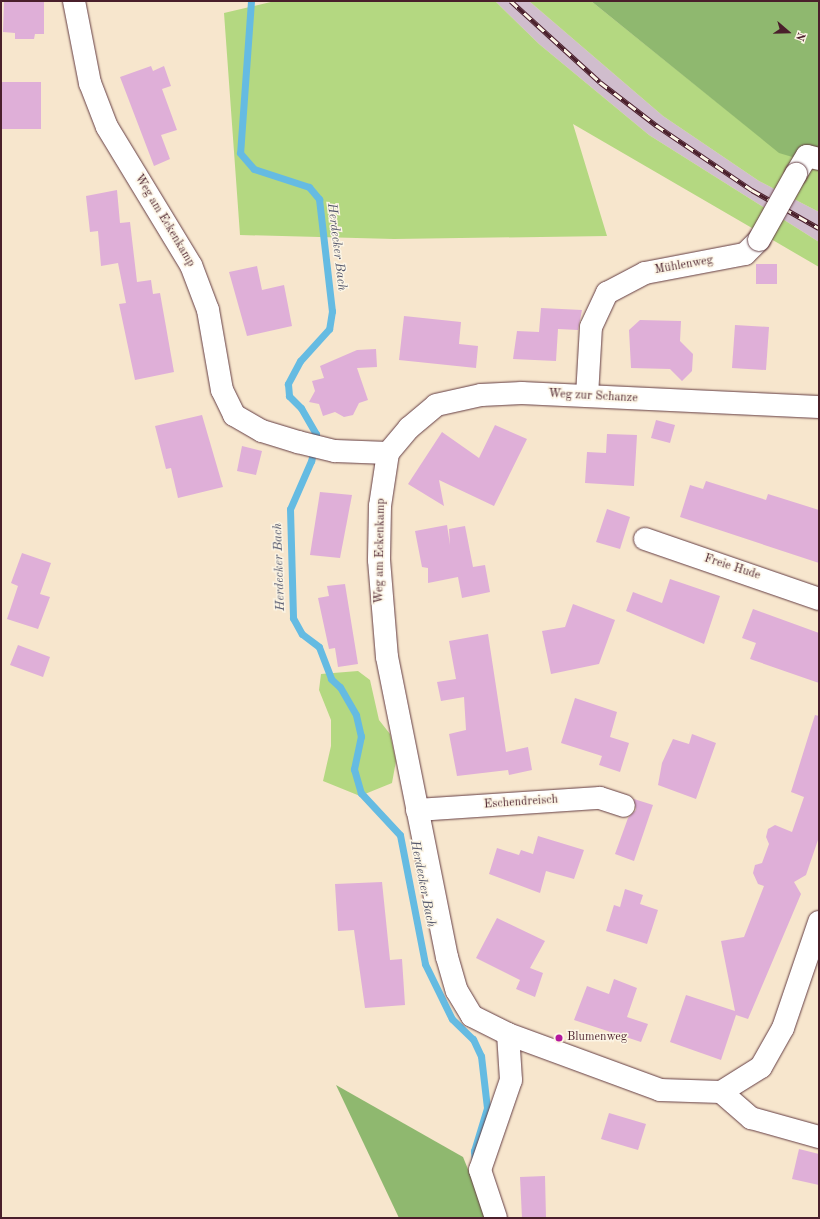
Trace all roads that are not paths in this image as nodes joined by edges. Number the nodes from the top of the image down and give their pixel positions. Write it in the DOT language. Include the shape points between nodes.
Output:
graph roads {
  1 [pos="74,1"];
  2 [pos="819,158"];
  3 [pos="586,396"];
  4 [pos="819,407"];
  5 [pos="388,453"];
  6 [pos="645,539"];
  7 [pos="819,599"];
  8 [pos="624,806"];
  9 [pos="417,810"];
  10 [pos="819,922"];
  11 [pos="508,1034"];
  12 [pos="721,1092"];
  13 [pos="819,1137"];
  14 [pos="496,1218"];
  1 -- 5 [label="street, Weg am Eckenkamp" via="90,83 107,127 192,265 208,310 222,390 234,415 262,432 298,442 335,451"];
  2 -- 3 [label="street, Mühlenweg, bridge" via="807,156 759,240 745,254 645,273 607,293 591,327"];
  3 -- 4 [label="street, Weg zur Schanze"];
  3 -- 5 [label="street, Weg zur Schanze" via="481,395 436,405 409,428"];
  5 -- 9 [label="street, Weg am Eckenkamp" via="380,506 381,609"];
  6 -- 7 [label="street, Freie Hude"];
  8 -- 9 [label="street, Eschendreisch" via="600,798"];
  9 -- 11 [label="street, Weg am Eckenkamp" via="447,957 457,991 472,1016"];
  10 -- 12 [label="street" via="783,1028 761,1067"];
  11 -- 12 [label="street" via="660,1090"];
  11 -- 14 [label="street" via="511,1080 480,1170"];
  12 -- 13 [label="street" via="751,1118"];
}
